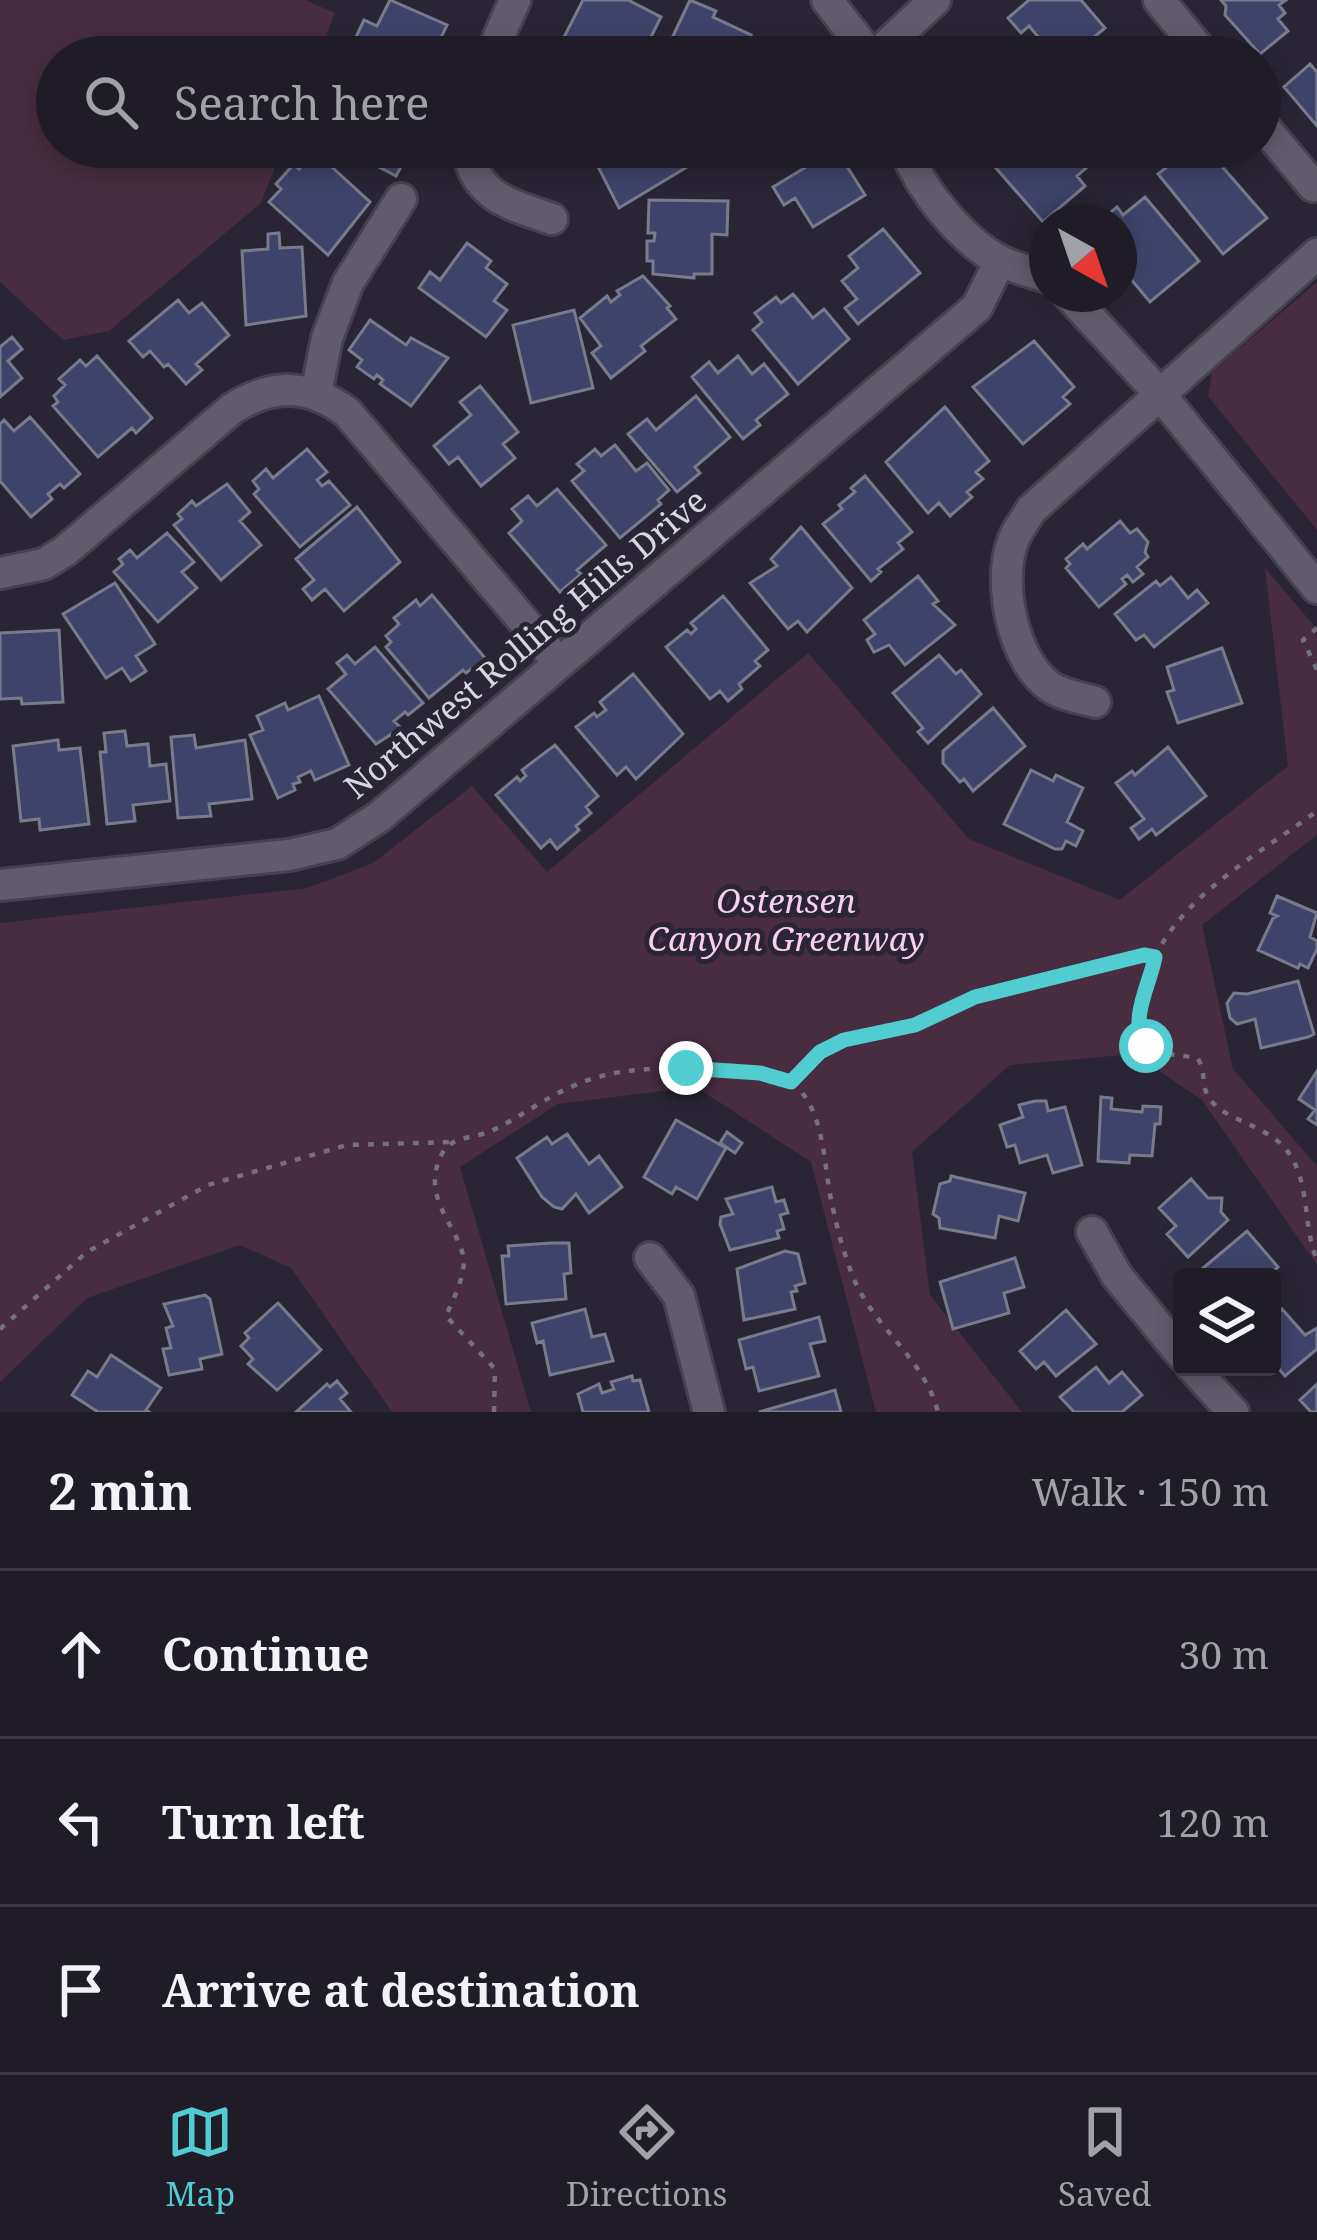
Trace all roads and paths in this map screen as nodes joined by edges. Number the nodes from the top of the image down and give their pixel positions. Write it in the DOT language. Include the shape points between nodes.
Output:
graph roads {
  1 [pos="515,0"];
  2 [pos="827,0"];
  3 [pos="1159,0"];
  4 [pos="937,2"];
  5 [pos="499,36"];
  6 [pos="855,36"];
  7 [pos="897,36"];
  8 [pos="1189,36"];
  9 [pos="1281,147"];
  10 [pos="474,168"];
  11 [pos="916,168"];
  12 [pos="1313,186"];
  13 [pos="401,199"];
  14 [pos="552,219"];
  15 [pos="1317,254"];
  16 [pos="1000,261"];
  17 [pos="1029,271"];
  18 [pos="1085,312"];
  19 [pos="1159,393"];
  20 [pos="316,394"];
  21 [pos="0,573"];
  22 [pos="1317,588"];
  23 [pos="1317,628"];
  24 [pos="559,663"];
  25 [pos="1317,670"];
  26 [pos="1095,702"];
  27 [pos="1317,811"];
  28 [pos="0,885"];
  29 [pos="1155,957"];
  30 [pos="791,1082"];
  31 [pos="452,1142"];
  32 [pos="1092,1232"];
  33 [pos="650,1258"];
  34 [pos="1317,1260"];
  35 [pos="0,1329"];
  36 [pos="1173,1344"];
  37 [pos="1200,1376"];
  38 [pos="494,1412"];
  39 [pos="709,1412"];
  40 [pos="938,1412"];
  41 [pos="1233,1412"];
  1 -- 5 [label="street"];
  2 -- 6 [label="street"];
  3 -- 8 [label="street"];
  4 -- 7 [label="street"];
  9 -- 12 [label="street"];
  10 -- 14 [label="street" via="495,199"];
  11 -- 16 [label="street" via="933,198"];
  13 -- 20 [label="street" via="348,284"];
  15 -- 19 [label="street"];
  16 -- 17 [label="street"];
  16 -- 24 [label="street, Northwest Rolling Hills Drive" via="976,307"];
  18 -- 19 [label="street"];
  19 -- 22 [label="street"];
  19 -- 26 [label="street" via="1031,510 1012,543 1010,618 1024,653 1049,686"];
  20 -- 21 [label="street" via="254,395 65,551"];
  20 -- 24 [label="street" via="347,412"];
  23 -- 25 [label="path" via="1303,640"];
  24 -- 28 [label="street, Northwest Rolling Hills Drive" via="337,844"];
  27 -- 29 [label="path" via="1198,899"];
  29 -- 30 [label="path" via="1005,988 915,1025 844,1040"];
  29 -- 34 [label="path" via="1138,1035 1157,1051 1198,1059 1208,1096 1281,1142 1303,1186"];
  30 -- 31 [label="path" via="686,1068 611,1073"];
  30 -- 40 [label="path" via="816,1118 854,1279 921,1372"];
  31 -- 35 [label="path" via="347,1145 208,1185 87,1252"];
  31 -- 38 [label="path" via="443,1150 437,1191 463,1270 446,1316 495,1369"];
  32 -- 36 [label="street"];
  33 -- 39 [label="street" via="679,1296"];
  37 -- 41 [label="street"];
}
